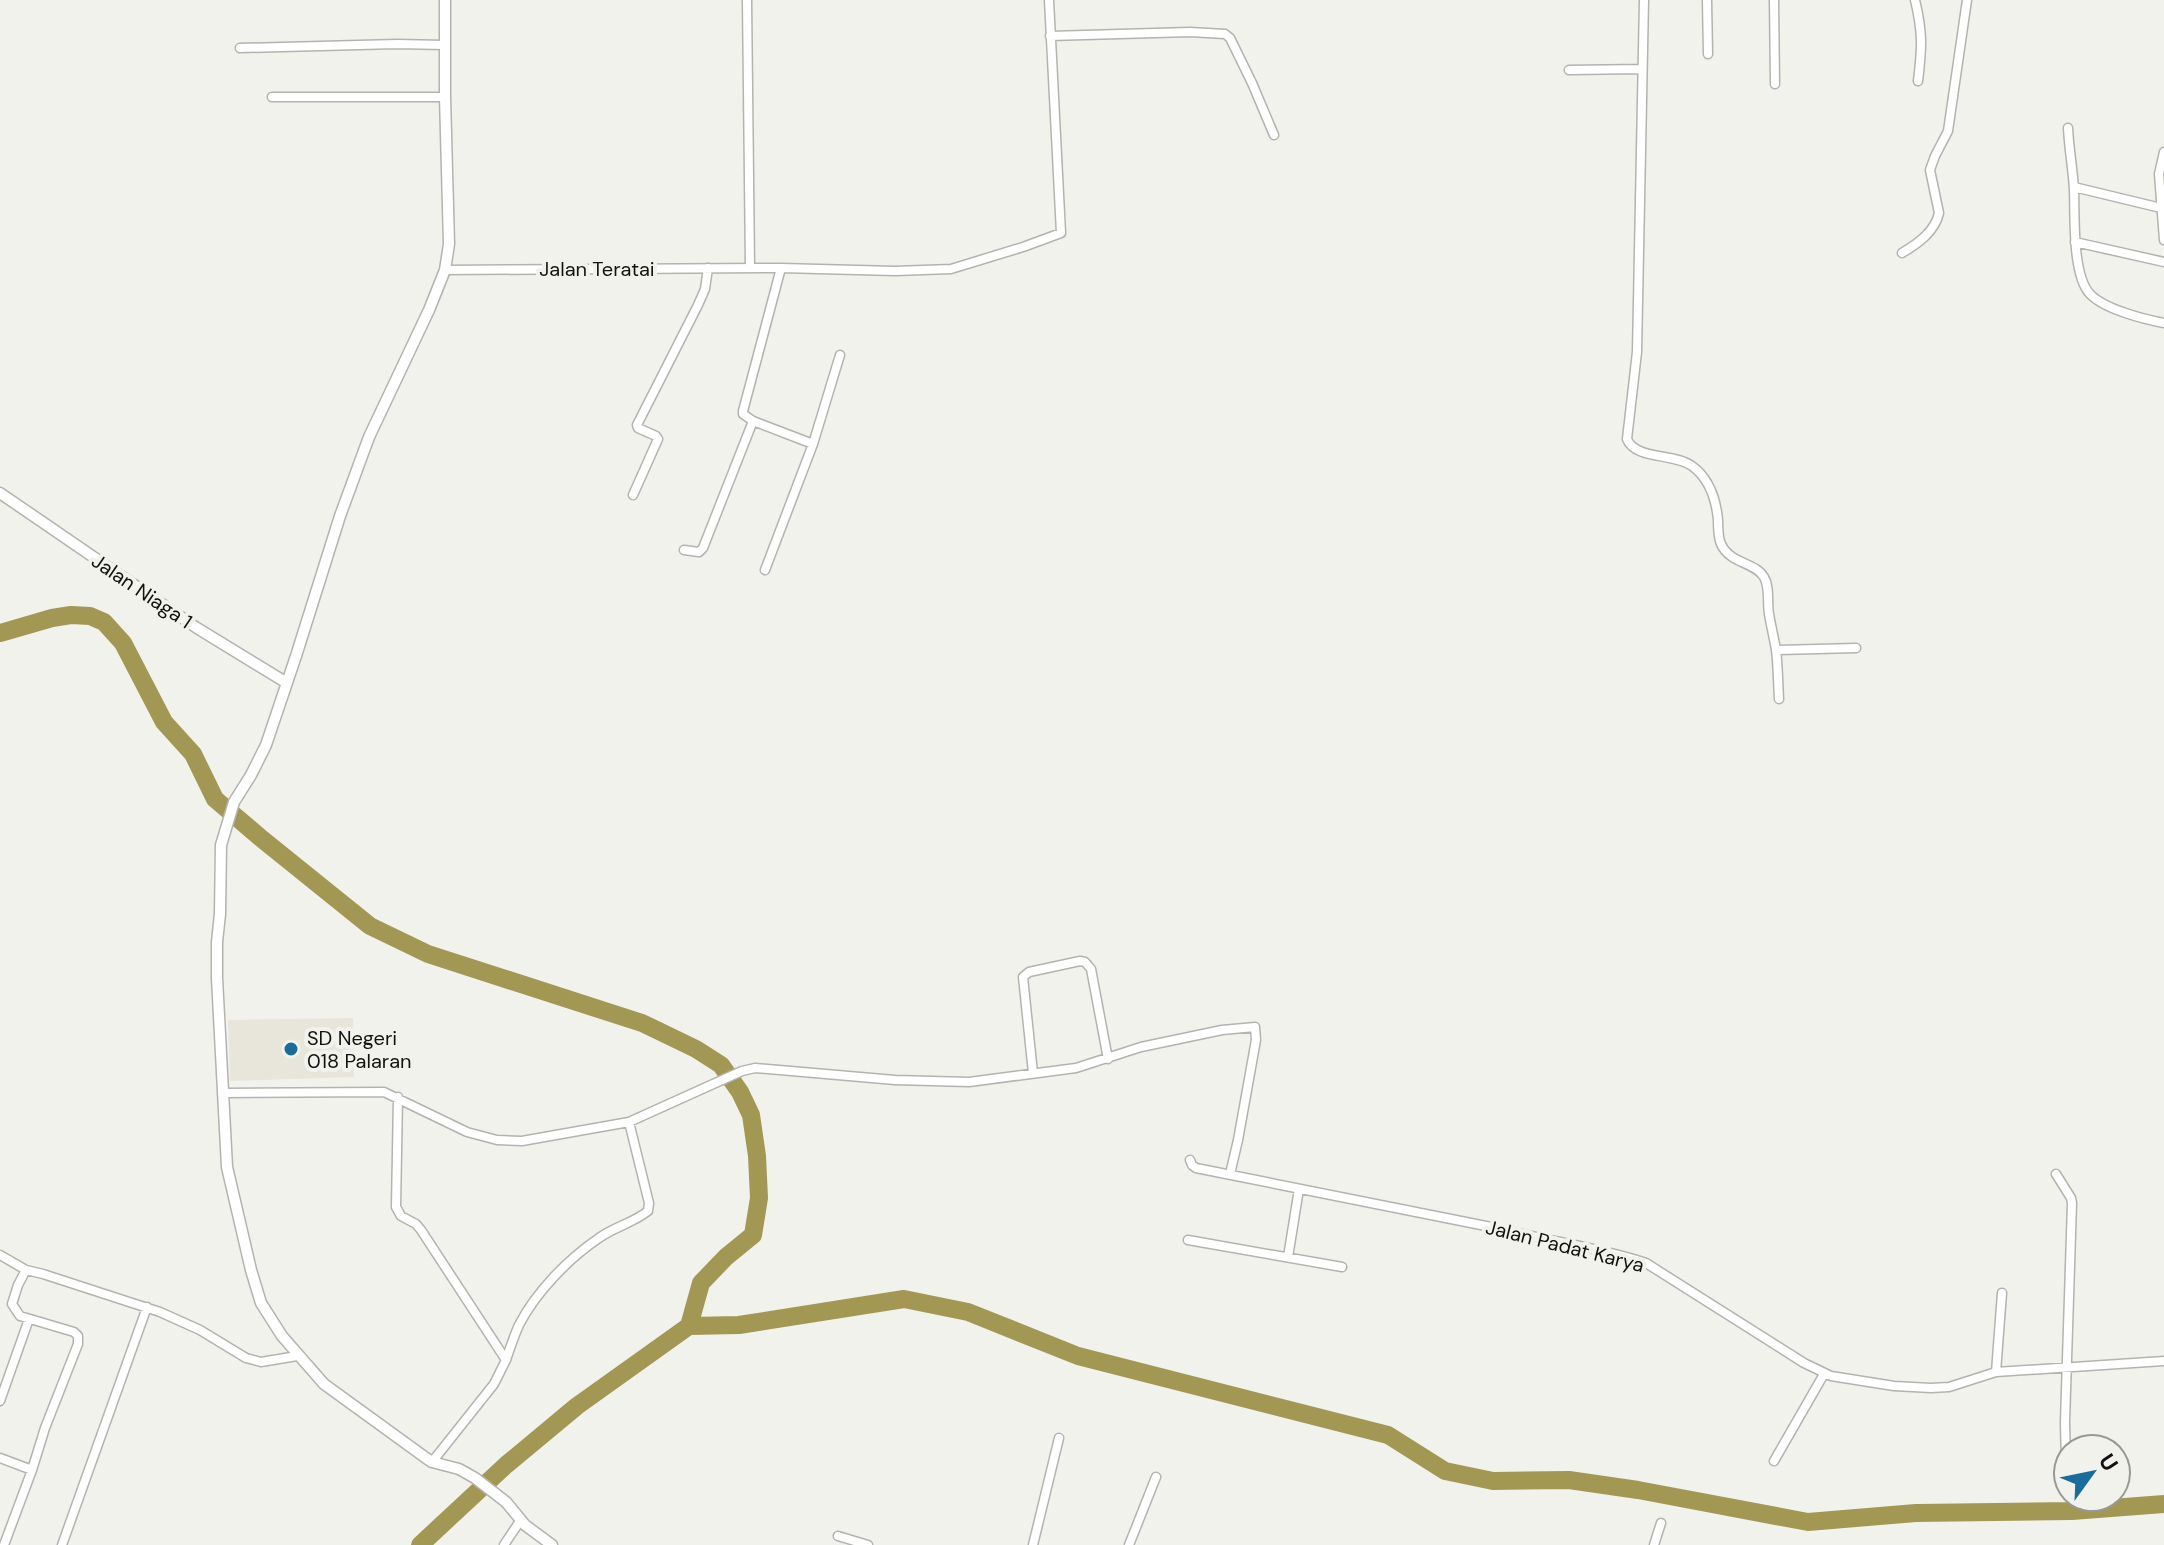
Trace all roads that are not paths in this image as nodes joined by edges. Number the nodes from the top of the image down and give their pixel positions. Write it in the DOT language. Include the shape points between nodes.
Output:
graph roads {
  1 [pos="445,0"];
  2 [pos="747,0"];
  3 [pos="1049,0"];
  4 [pos="1644,0"];
  5 [pos="1707,0"];
  6 [pos="1774,0"];
  7 [pos="1915,0"];
  8 [pos="1967,0"];
  9 [pos="1050,36"];
  10 [pos="445,45"];
  11 [pos="240,48"];
  12 [pos="1708,54"];
  13 [pos="1642,69"];
  14 [pos="1569,70"];
  15 [pos="1918,81"];
  16 [pos="1775,84"];
  17 [pos="272,97"];
  18 [pos="445,97"];
  19 [pos="2068,128"];
  20 [pos="1274,135"];
  21 [pos="2164,152"];
  22 [pos="2074,187"];
  23 [pos="2161,208"];
  24 [pos="2164,240"];
  25 [pos="2075,242"];
  26 [pos="1902,253"];
  27 [pos="2164,262"];
  28 [pos="708,268"];
  29 [pos="750,268"];
  30 [pos="781,268"];
  31 [pos="445,270"];
  32 [pos="2164,323"];
  33 [pos="840,355"];
  34 [pos="753,421"];
  35 [pos="813,444"];
  36 [pos="0,493"];
  37 [pos="633,495"];
  38 [pos="684,550"];
  39 [pos="765,570"];
  40 [pos="1856,648"];
  41 [pos="1776,650"];
  42 [pos="287,683"];
  43 [pos="1779,699"];
  44 [pos="1108,1059"];
  45 [pos="1033,1073"];
  46 [pos="223,1093"];
  47 [pos="398,1097"];
  48 [pos="629,1122"];
  49 [pos="1190,1160"];
  50 [pos="1230,1174"];
  51 [pos="2056,1174"];
  52 [pos="1299,1189"];
  53 [pos="1188,1240"];
  54 [pos="0,1255"];
  55 [pos="1288,1257"];
  56 [pos="1342,1267"];
  57 [pos="26,1270"];
  58 [pos="2002,1293"];
  59 [pos="147,1307"];
  60 [pos="29,1319"];
  61 [pos="297,1356"];
  62 [pos="506,1360"];
  63 [pos="2164,1361"];
  64 [pos="2067,1369"];
  65 [pos="1996,1372"];
  66 [pos="1824,1374"];
  67 [pos="0,1401"];
  68 [pos="2065,1433"];
  69 [pos="1059,1438"];
  70 [pos="0,1458"];
  71 [pos="1774,1461"];
  72 [pos="432,1462"];
  73 [pos="32,1470"];
  74 [pos="1156,1477"];
  75 [pos="520,1521"];
  76 [pos="1661,1523"];
  77 [pos="838,1536"];
  78 [pos="4,1545"];
  79 [pos="62,1545"];
  80 [pos="504,1545"];
  81 [pos="552,1545"];
  82 [pos="868,1545"];
  83 [pos="1033,1545"];
  84 [pos="1129,1545"];
  85 [pos="1654,1545"];
  1 -- 10 [label="street"];
  2 -- 29 [label="street"];
  3 -- 9 [label="street"];
  4 -- 13 [label="street"];
  5 -- 12 [label="street"];
  6 -- 16 [label="street"];
  7 -- 15 [label="street" via="1922,48"];
  8 -- 26 [label="street" via="1948,131 1930,170 1938,220"];
  9 -- 20 [label="street" via="1225,34"];
  9 -- 30 [label="street, Jalan Teratai" via="1061,233 951,269"];
  10 -- 11 [label="street"];
  10 -- 18 [label="street"];
  13 -- 14 [label="street"];
  13 -- 41 [label="street" via="1637,352 1627,439 1635,450 1687,463 1702,475 1713,496 1721,546 1763,575"];
  17 -- 18 [label="street"];
  18 -- 31 [label="street"];
  19 -- 22 [label="street"];
  21 -- 23 [label="street"];
  22 -- 23 [label="street"];
  22 -- 25 [label="street"];
  23 -- 24 [label="street"];
  25 -- 27 [label="street"];
  25 -- 32 [label="street" via="2082,281 2097,301"];
  28 -- 29 [label="street, Jalan Teratai"];
  28 -- 31 [label="street, Jalan Teratai"];
  28 -- 37 [label="street" via="698,305 637,425 658,439"];
  29 -- 30 [label="street, Jalan Teratai"];
  30 -- 34 [label="street" via="743,411"];
  31 -- 42 [label="street" via="369,437"];
  33 -- 35 [label="street"];
  34 -- 35 [label="street"];
  34 -- 38 [label="street" via="703,548"];
  35 -- 39 [label="street"];
  36 -- 42 [label="street, Jalan Niaga 1"];
  40 -- 41 [label="street"];
  41 -- 43 [label="street"];
  42 -- 46 [label="street" via="262,753 234,802 219,862"];
  44 -- 45 [label="street"];
  44 -- 45 [label="street" via="1091,969 1080,961 1023,977"];
  44 -- 50 [label="street" via="1166,1041 1255,1027"];
  45 -- 48 [label="street" via="969,1082 766,1067 742,1071"];
  46 -- 47 [label="street" via="367,1091"];
  46 -- 61 [label="street" via="227,1167 256,1288 270,1320"];
  47 -- 48 [label="street" via="467,1132 497,1140 522,1141"];
  47 -- 62 [label="street" via="397,1212 421,1230"];
  48 -- 62 [label="street" via="648,1211 597,1239 551,1282 519,1325"];
  49 -- 50 [label="street, Jalan Padat Karya" via="1196,1168"];
  50 -- 52 [label="street, Jalan Padat Karya"];
  51 -- 64 [label="street" via="2072,1203"];
  52 -- 55 [label="street"];
  52 -- 66 [label="street, Jalan Padat Karya" via="1646,1263"];
  53 -- 55 [label="street"];
  54 -- 57 [label="street"];
  55 -- 56 [label="street"];
  57 -- 59 [label="street"];
  57 -- 60 [label="street" via="12,1304"];
  58 -- 65 [label="street"];
  59 -- 61 [label="street" via="246,1358 261,1362"];
  59 -- 79 [label="street"];
  60 -- 67 [label="street"];
  60 -- 73 [label="street" via="78,1336"];
  61 -- 72 [label="street" via="324,1384"];
  62 -- 72 [label="street" via="494,1384"];
  63 -- 64 [label="street, Jalan Padat Karya"];
  64 -- 65 [label="street, Jalan Padat Karya"];
  64 -- 68 [label="street"];
  65 -- 66 [label="street, Jalan Padat Karya" via="1931,1388"];
  66 -- 71 [label="street"];
  69 -- 83 [label="street"];
  70 -- 73 [label="street"];
  72 -- 75 [label="street" via="475,1478"];
  73 -- 78 [label="street"];
  74 -- 84 [label="street"];
  75 -- 80 [label="street"];
  75 -- 81 [label="street"];
  76 -- 85 [label="street"];
  77 -- 82 [label="street"];
}
